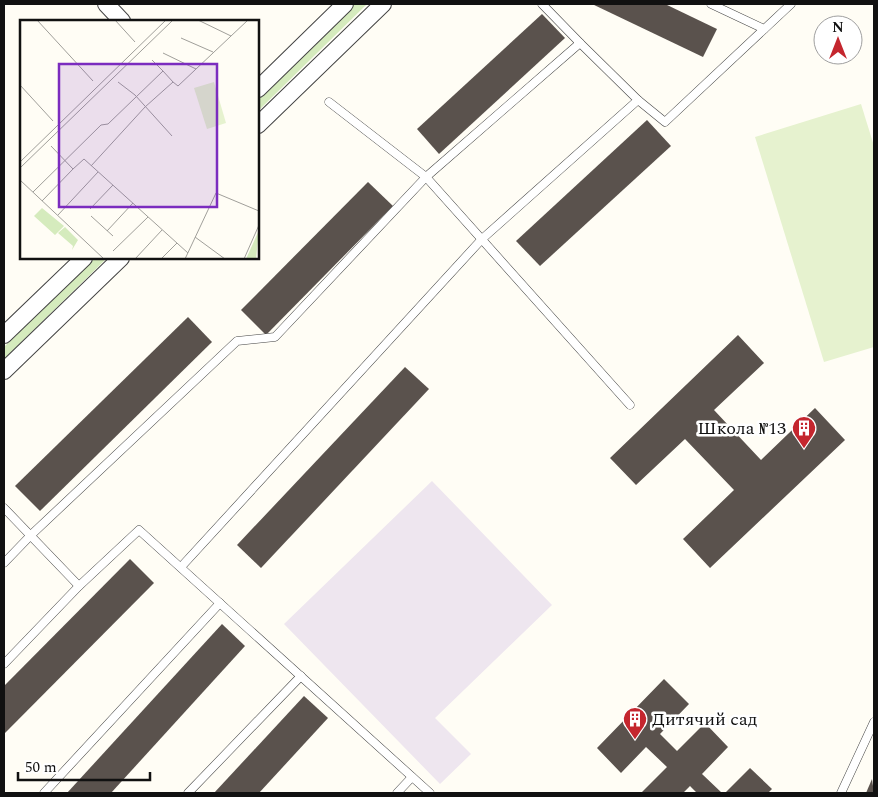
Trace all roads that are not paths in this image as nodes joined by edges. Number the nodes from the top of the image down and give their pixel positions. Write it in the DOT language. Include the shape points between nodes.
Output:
graph roads {
  1 [pos="106,4"];
  2 [pos="345,4"];
  3 [pos="382,4"];
  4 [pos="542,4"];
  5 [pos="711,4"];
  6 [pos="791,4"];
  7 [pos="121,20"];
  8 [pos="764,29"];
  9 [pos="580,43"];
  10 [pos="259,88"];
  11 [pos="638,100"];
  12 [pos="329,102"];
  13 [pos="259,124"];
  14 [pos="426,177"];
  15 [pos="482,239"];
  16 [pos="83,259"];
  17 [pos="120,259"];
  18 [pos="4,335"];
  19 [pos="4,371"];
  20 [pos="630,405"];
  21 [pos="4,508"];
  22 [pos="31,535"];
  23 [pos="4,563"];
  24 [pos="181,567"];
  25 [pos="79,586"];
  26 [pos="220,603"];
  27 [pos="4,664"];
  28 [pos="300,676"];
  29 [pos="874,722"];
  30 [pos="412,777"];
  31 [pos="44,793"];
  32 [pos="188,793"];
  33 [pos="397,793"];
  34 [pos="430,793"];
  35 [pos="841,793"];
  1 -- 7 [label="street"];
  2 -- 10 [label="street"];
  3 -- 13 [label="street"];
  4 -- 9 [label="lane"];
  5 -- 8 [label="lane"];
  6 -- 8 [label="lane"];
  8 -- 11 [label="lane" via="665,122"];
  9 -- 11 [label="lane"];
  9 -- 14 [label="lane"];
  11 -- 15 [label="lane"];
  12 -- 14 [label="lane"];
  14 -- 15 [label="lane"];
  14 -- 22 [label="lane" via="275,337 237,341"];
  15 -- 20 [label="lane"];
  15 -- 24 [label="lane"];
  16 -- 18 [label="street"];
  17 -- 19 [label="street"];
  21 -- 22 [label="lane"];
  22 -- 23 [label="lane"];
  22 -- 25 [label="lane"];
  24 -- 25 [label="lane" via="138,530"];
  24 -- 26 [label="lane"];
  25 -- 27 [label="lane"];
  26 -- 28 [label="lane"];
  26 -- 31 [label="lane"];
  28 -- 30 [label="lane"];
  28 -- 32 [label="lane"];
  29 -- 35 [label="lane"];
  30 -- 33 [label="lane"];
  30 -- 34 [label="lane"];
}
